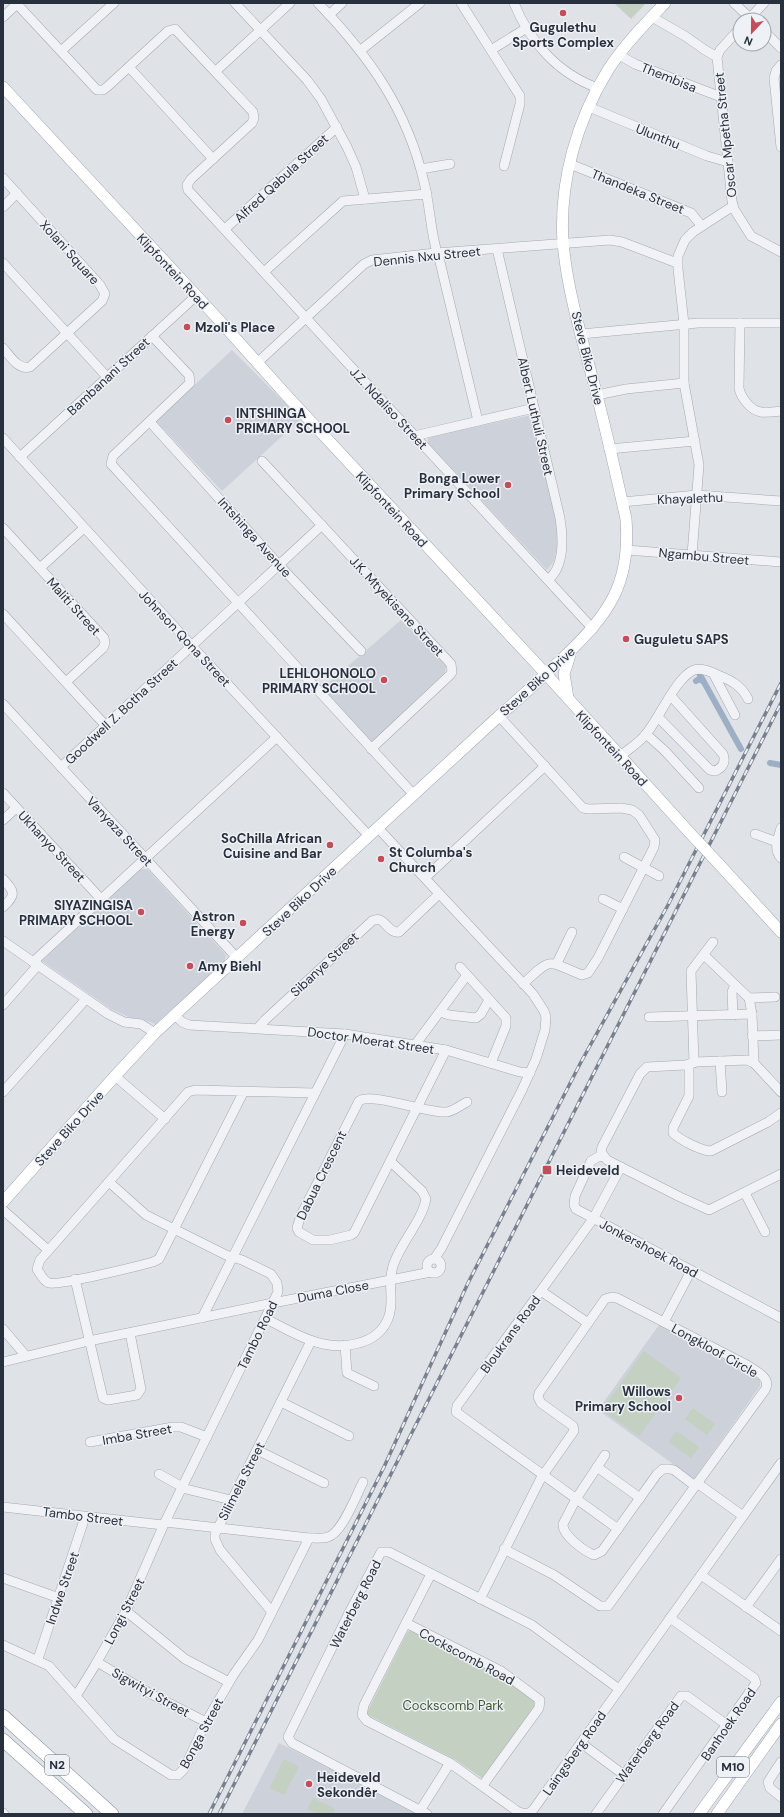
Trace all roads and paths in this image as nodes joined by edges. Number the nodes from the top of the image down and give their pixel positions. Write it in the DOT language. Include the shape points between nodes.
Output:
graph roads {
  1 [pos="17,3"];
  2 [pos="114,3"];
  3 [pos="235,3"];
  4 [pos="290,3"];
  5 [pos="318,3"];
  6 [pos="342,3"];
  7 [pos="420,3"];
  8 [pos="461,3"];
  9 [pos="514,3"];
  10 [pos="665,3"];
  11 [pos="734,3"];
  12 [pos="764,3"];
  13 [pos="743,12"];
  14 [pos="756,12"];
  15 [pos="329,15"];
  16 [pos="3,17"];
  17 [pos="652,17"];
  18 [pos="525,29"];
  19 [pos="261,30"];
  20 [pos="732,37"];
  21 [pos="772,39"];
  22 [pos="781,48"];
  23 [pos="361,50"];
  24 [pos="492,50"];
  25 [pos="61,52"];
  26 [pos="619,55"];
  27 [pos="717,57"];
  28 [pos="781,65"];
  29 [pos="129,67"];
  30 [pos="216,71"];
  31 [pos="3,87"];
  32 [pos="598,88"];
  33 [pos="721,97"];
  34 [pos="588,107"];
  35 [pos="337,126"];
  36 [pos="781,147"];
  37 [pos="213,159"];
  38 [pos="728,162"];
  39 [pos="450,164"];
  40 [pos="570,164"];
  41 [pos="504,166"];
  42 [pos="421,169"];
  43 [pos="3,178"];
  44 [pos="17,193"];
  45 [pos="427,194"];
  46 [pos="365,198"];
  47 [pos="733,206"];
  48 [pos="3,207"];
  49 [pos="701,224"];
  50 [pos="225,229"];
  51 [pos="564,244"];
  52 [pos="497,250"];
  53 [pos="781,252"];
  54 [pos="436,253"];
  55 [pos="3,263"];
  56 [pos="677,263"];
  57 [pos="264,272"];
  58 [pos="196,296"];
  59 [pos="305,317"];
  60 [pos="740,322"];
  61 [pos="781,323"];
  62 [pos="684,324"];
  63 [pos="67,332"];
  64 [pos="581,334"];
  65 [pos="152,336"];
  66 [pos="3,348"];
  67 [pos="257,363"];
  68 [pos="108,378"];
  69 [pos="684,383"];
  70 [pos="597,395"];
  71 [pos="534,408"];
  72 [pos="781,411"];
  73 [pos="478,421"];
  74 [pos="150,422"];
  75 [pos="414,436"];
  76 [pos="3,438"];
  77 [pos="695,441"];
  78 [pos="609,448"];
  79 [pos="20,457"];
  80 [pos="262,461"];
  81 [pos="697,495"];
  82 [pos="781,501"];
  83 [pos="622,502"];
  84 [pos="322,525"];
  85 [pos="3,528"];
  86 [pos="84,528"];
  87 [pos="626,550"];
  88 [pos="692,555"];
  89 [pos="781,562"];
  90 [pos="279,565"];
  91 [pos="40,568"];
  92 [pos="548,580"];
  93 [pos="237,604"];
  94 [pos="3,614"];
  95 [pos="593,629"];
  96 [pos="192,646"];
  97 [pos="573,649"];
  98 [pos="361,651"];
  99 [pos="713,673"];
  100 [pos="546,674"];
  101 [pos="66,682"];
  102 [pos="671,696"];
  103 [pos="748,699"];
  104 [pos="569,700"];
  105 [pos="3,704"];
  106 [pos="735,715"];
  107 [pos="499,716"];
  108 [pos="658,717"];
  109 [pos="106,726"];
  110 [pos="646,734"];
  111 [pos="277,737"];
  112 [pos="371,749"];
  113 [pos="620,756"];
  114 [pos="545,766"];
  115 [pos="61,767"];
  116 [pos="699,788"];
  117 [pos="3,793"];
  118 [pos="414,795"];
  119 [pos="16,808"];
  120 [pos="3,820"];
  121 [pos="781,828"];
  122 [pos="377,832"];
  123 [pos="755,834"];
  124 [pos="777,842"];
  125 [pos="624,857"];
  126 [pos="145,858"];
  127 [pos="781,858"];
  128 [pos="644,868"];
  129 [pos="659,876"];
  130 [pos="425,878"];
  131 [pos="3,879"];
  132 [pos="439,894"];
  133 [pos="101,899"];
  134 [pos="603,900"];
  135 [pos="3,907"];
  136 [pos="623,909"];
  137 [pos="572,932"];
  138 [pos="781,932"];
  139 [pos="3,941"];
  140 [pos="713,942"];
  141 [pos="704,955"];
  142 [pos="237,958"];
  143 [pos="557,963"];
  144 [pos="35,964"];
  145 [pos="460,967"];
  146 [pos="467,975"];
  147 [pos="523,984"];
  148 [pos="735,985"];
  149 [pos="776,997"];
  150 [pos="749,998"];
  151 [pos="86,999"];
  152 [pos="489,1000"];
  153 [pos="3,1005"];
  154 [pos="440,1012"];
  155 [pos="752,1014"];
  156 [pos="174,1015"];
  157 [pos="732,1015"];
  158 [pos="692,1016"];
  159 [pos="649,1017"];
  160 [pos="258,1028"];
  161 [pos="155,1033"];
  162 [pos="345,1034"];
  163 [pos="781,1035"];
  164 [pos="752,1036"];
  165 [pos="415,1045"];
  166 [pos="446,1050"];
  167 [pos="720,1061"];
  168 [pos="491,1063"];
  169 [pos="691,1063"];
  170 [pos="754,1063"];
  171 [pos="520,1072"];
  172 [pos="530,1073"];
  173 [pos="115,1076"];
  174 [pos="522,1090"];
  175 [pos="244,1091"];
  176 [pos="3,1092"];
  177 [pos="722,1092"];
  178 [pos="781,1092"];
  179 [pos="314,1093"];
  180 [pos="467,1102"];
  181 [pos="418,1107"];
  182 [pos="781,1113"];
  183 [pos="164,1119"];
  184 [pos="603,1156"];
  185 [pos="391,1162"];
  186 [pos="621,1167"];
  187 [pos="781,1174"];
  188 [pos="109,1182"];
  189 [pos="745,1193"];
  190 [pos="3,1202"];
  191 [pos="3,1210"];
  192 [pos="593,1219"];
  193 [pos="175,1229"];
  194 [pos="765,1232"];
  195 [pos="48,1250"];
  196 [pos="232,1257"];
  197 [pos="436,1260"];
  198 [pos="429,1269"];
  199 [pos="691,1271"];
  200 [pos="76,1279"];
  201 [pos="391,1279"];
  202 [pos="542,1291"];
  203 [pos="273,1303"];
  204 [pos="780,1314"];
  205 [pos="202,1318"];
  206 [pos="266,1319"];
  207 [pos="664,1322"];
  208 [pos="588,1323"];
  209 [pos="3,1329"];
  210 [pos="130,1333"];
  211 [pos="89,1341"];
  212 [pos="311,1341"];
  213 [pos="345,1345"];
  214 [pos="26,1356"];
  215 [pos="3,1362"];
  216 [pos="374,1386"];
  217 [pos="281,1402"];
  218 [pos="349,1436"];
  219 [pos="207,1437"];
  220 [pos="90,1442"];
  221 [pos="257,1450"];
  222 [pos="605,1455"];
  223 [pos="781,1463"];
  224 [pos="597,1467"];
  225 [pos="159,1474"];
  226 [pos="542,1475"];
  227 [pos="363,1482"];
  228 [pos="324,1483"];
  229 [pos="696,1485"];
  230 [pos="183,1487"];
  231 [pos="576,1498"];
  232 [pos="640,1498"];
  233 [pos="231,1500"];
  234 [pos="3,1507"];
  235 [pos="743,1516"];
  236 [pos="85,1517"];
  237 [pos="164,1524"];
  238 [pos="217,1528"];
  239 [pos="618,1529"];
  240 [pos="309,1538"];
  241 [pos="504,1549"];
  242 [pos="781,1559"];
  243 [pos="431,1574"];
  244 [pos="701,1575"];
  245 [pos="3,1578"];
  246 [pos="59,1598"];
  247 [pos="480,1599"];
  248 [pos="746,1607"];
  249 [pos="126,1611"];
  250 [pos="272,1612"];
  251 [pos="670,1618"];
  252 [pos="406,1623"];
  253 [pos="780,1631"];
  254 [pos="3,1645"];
  255 [pos="38,1659"];
  256 [pos="97,1662"];
  257 [pos="229,1682"];
  258 [pos="619,1689"];
  259 [pos="76,1696"];
  260 [pos="781,1702"];
  261 [pos="3,1716"];
  262 [pos="206,1722"];
  263 [pos="781,1724"];
  264 [pos="727,1725"];
  265 [pos="3,1740"];
  266 [pos="581,1743"];
  267 [pos="781,1762"];
  268 [pos="450,1763"];
  269 [pos="624,1775"];
  270 [pos="482,1785"];
  271 [pos="781,1797"];
  272 [pos="424,1812"];
  273 [pos="86,1814"];
  274 [pos="112,1814"];
  275 [pos="596,1814"];
  276 [pos="663,1814"];
  277 [pos="699,1814"];
  278 [pos="717,1814"];
  1 -- 16 [label="street"];
  1 -- 25 [label="street"];
  2 -- 25 [label="street"];
  3 -- 19 [label="street"];
  4 -- 19 [label="street"];
  5 -- 15 [label="street"];
  6 -- 15 [label="street"];
  7 -- 23 [label="street"];
  8 -- 24 [label="street"];
  9 -- 18 [label="street"];
  10 -- 17 [label="main road, Steve Biko Drive"];
  11 -- 13 [label="street"];
  12 -- 14 [label="street"];
  15 -- 23 [label="street"];
  17 -- 26 [label="main road, Steve Biko Drive"];
  17 -- 27 [label="street"];
  18 -- 24 [label="street"];
  18 -- 32 [label="street" via="552,60 585,83"];
  19 -- 30 [label="street"];
  19 -- 35 [label="street" via="314,88"];
  20 -- 27 [label="street, Oscar Mpetha Street"];
  21 -- 22 [label="street"];
  23 -- 42 [label="street" via="384,83 401,116"];
  24 -- 41 [label="street" via="520,96"];
  25 -- 29 [label="street" via="97,90 105,89"];
  26 -- 32 [label="main road, Steve Biko Drive"];
  26 -- 33 [label="street, Thembisa" via="635,64"];
  27 -- 33 [label="street, Oscar Mpetha Street"];
  28 -- 36 [label="street" via="774,78"];
  29 -- 30 [label="street" via="173,28 178,30"];
  29 -- 37 [label="street"];
  30 -- 37 [label="street" via="255,116 251,124"];
  31 -- 58 [label="main road, Klipfontein Road"];
  32 -- 34 [label="main road, Steve Biko Drive"];
  33 -- 38 [label="street, Oscar Mpetha Street"];
  34 -- 38 [label="street, Ulunthu" via="707,156"];
  34 -- 40 [label="main road, Steve Biko Drive" via="577,135"];
  35 -- 46 [label="street" via="356,167"];
  35 -- 50 [label="street, Alfred Qabula Street"];
  37 -- 50 [label="street, J.Z. Ndaliso Street" via="191,179 187,187"];
  38 -- 47 [label="street, Oscar Mpetha Street"];
  39 -- 42 [label="street"];
  40 -- 49 [label="street, Thandeka Street" via="691,213"];
  40 -- 51 [label="main road, Steve Biko Drive" via="563,213"];
  42 -- 45 [label="street"];
  43 -- 44 [label="street, Xolani Square"];
  44 -- 48 [label="street"];
  44 -- 63 [label="street, Xolani Square" via="104,289 105,296 102,300"];
  45 -- 46 [label="street"];
  45 -- 54 [label="street"];
  46 -- 57 [label="street" via="341,202"];
  47 -- 49 [label="street"];
  47 -- 53 [label="street, Oscar Mpetha Street" via="751,236"];
  49 -- 56 [label="street" via="685,240"];
  50 -- 57 [label="street, J.Z. Ndaliso Street"];
  51 -- 52 [label="street, Dennis Nxu Street"];
  51 -- 56 [label="street, Dennis Nxu Street" via="616,241"];
  51 -- 64 [label="main road, Steve Biko Drive"];
  52 -- 54 [label="street, Dennis Nxu Street"];
  52 -- 71 [label="street, Albert Luthuli Street"];
  54 -- 59 [label="street, Dennis Nxu Street" via="368,261"];
  54 -- 73 [label="street"];
  55 -- 63 [label="street"];
  56 -- 62 [label="street"];
  57 -- 59 [label="street, J.Z. Ndaliso Street"];
  58 -- 65 [label="street, Bambanani Street"];
  58 -- 67 [label="main road, Klipfontein Road"];
  59 -- 67 [label="street, Dennis Nxu Street"];
  59 -- 75 [label="street, J.Z. Ndaliso Street"];
  60 -- 61 [label="street"];
  60 -- 62 [label="street"];
  60 -- 72 [label="street" via="741,396 750,408 758,412"];
  62 -- 64 [label="street"];
  62 -- 69 [label="street"];
  63 -- 66 [label="street, Xolani Square" via="28,368 20,366"];
  63 -- 68 [label="street"];
  64 -- 70 [label="main road, Steve Biko Drive"];
  65 -- 68 [label="street, Bambanani Street"];
  65 -- 74 [label="street" via="190,379 187,388"];
  67 -- 100 [label="main road, Klipfontein Road"];
  68 -- 79 [label="street, Bambanani Street"];
  69 -- 70 [label="street"];
  69 -- 77 [label="street"];
  70 -- 78 [label="main road, Steve Biko Drive"];
  71 -- 73 [label="street"];
  71 -- 92 [label="street, Albert Luthuli Street" via="562,534 560,557"];
  73 -- 75 [label="street"];
  74 -- 90 [label="street, Intshinga Avenue"];
  74 -- 93 [label="street" via="113,456 110,464"];
  75 -- 92 [label="street, J.Z. Ndaliso Street"];
  76 -- 79 [label="street, Johnson Qona Street"];
  77 -- 78 [label="street"];
  77 -- 81 [label="street" via="699,465"];
  78 -- 83 [label="main road, Steve Biko Drive"];
  79 -- 86 [label="street, Johnson Qona Street"];
  80 -- 84 [label="street, J.K. Mtyekisane Street"];
  81 -- 82 [label="street, Khayalethu"];
  81 -- 83 [label="street, Khayalethu"];
  81 -- 88 [label="street"];
  83 -- 87 [label="main road, Steve Biko Drive" via="626,519"];
  84 -- 90 [label="street, Goodwell Z. Botha Street"];
  84 -- 112 [label="street, J.K. Mtyekisane Street" via="452,668 450,675"];
  85 -- 91 [label="street, Maliti Street"];
  86 -- 91 [label="street"];
  86 -- 96 [label="street, Johnson Qona Street"];
  87 -- 88 [label="street, Ngambu Street"];
  87 -- 95 [label="main road, Steve Biko Drive" via="620,582 609,606"];
  88 -- 89 [label="street, Ngambu Street"];
  90 -- 93 [label="street, Goodwell Z. Botha Street"];
  90 -- 98 [label="street, Intshinga Avenue"];
  91 -- 101 [label="street, Maliti Street" via="105,641 103,648"];
  92 -- 95 [label="street, J.Z. Ndaliso Street"];
  93 -- 96 [label="street, Goodwell Z. Botha Street"];
  93 -- 112 [label="street"];
  94 -- 101 [label="street"];
  95 -- 97 [label="main road, Steve Biko Drive"];
  96 -- 109 [label="street, Goodwell Z. Botha Street"];
  96 -- 111 [label="street, Johnson Qona Street"];
  97 -- 100 [label="main road, Steve Biko Drive"];
  97 -- 104 [label="main road" via="564,671"];
  99 -- 102 [label="street" via="695,670 682,680"];
  99 -- 103 [label="street" via="738,685"];
  99 -- 106 [label="street"];
  100 -- 104 [label="main road, Klipfontein Road"];
  100 -- 107 [label="main road, Steve Biko Drive"];
  101 -- 109 [label="street"];
  102 -- 108 [label="street"];
  102 -- 108 [label="street" via="723,754 722,767 715,771 710,770"];
  104 -- 113 [label="main road, Klipfontein Road"];
  105 -- 115 [label="street, Vanyaza Street"];
  107 -- 114 [label="street"];
  107 -- 118 [label="main road, Steve Biko Drive"];
  108 -- 110 [label="street"];
  109 -- 115 [label="street, Goodwell Z. Botha Street"];
  110 -- 113 [label="street"];
  110 -- 116 [label="street"];
  111 -- 122 [label="street, Johnson Qona Street"];
  111 -- 126 [label="street"];
  112 -- 118 [label="street"];
  113 -- 138 [label="main road, Klipfontein Road, bridge"];
  114 -- 128 [label="street" via="586,809 628,808 639,816 655,840"];
  114 -- 130 [label="street"];
  115 -- 126 [label="street, Vanyaza Street"];
  117 -- 119 [label="street, Ukhanyo Street"];
  118 -- 122 [label="main road, Steve Biko Drive"];
  119 -- 120 [label="street"];
  119 -- 133 [label="street, Ukhanyo Street"];
  121 -- 124 [label="street"];
  122 -- 130 [label="street, Johnson Qona Street"];
  122 -- 142 [label="main road, Steve Biko Drive"];
  123 -- 124 [label="street"];
  124 -- 127 [label="street" via="776,851"];
  125 -- 128 [label="street"];
  126 -- 133 [label="street"];
  126 -- 142 [label="street, Vanyaza Street"];
  128 -- 129 [label="street"];
  128 -- 136 [label="street"];
  130 -- 132 [label="street, Johnson Qona Street"];
  131 -- 135 [label="street" via="10,887 13,898"];
  132 -- 147 [label="street, Johnson Qona Street"];
  132 -- 160 [label="street, Sibanye Street" via="401,930 395,932 381,920 372,921"];
  133 -- 144 [label="street"];
  134 -- 136 [label="street"];
  136 -- 143 [label="street" via="588,973 582,975"];
  137 -- 143 [label="street"];
  139 -- 144 [label="street"];
  140 -- 141 [label="street"];
  141 -- 148 [label="street"];
  141 -- 158 [label="street" via="691,971"];
  142 -- 156 [label="main road, Steve Biko Drive"];
  143 -- 147 [label="street" via="546,964"];
  144 -- 151 [label="street"];
  144 -- 153 [label="street"];
  145 -- 146 [label="street"];
  146 -- 152 [label="street"];
  146 -- 154 [label="street"];
  147 -- 172 [label="street, Johnson Qona Street" via="539,1002 546,1017 545,1030"];
  148 -- 150 [label="street"];
  148 -- 157 [label="street" via="732,992"];
  149 -- 150 [label="street"];
  150 -- 155 [label="street"];
  151 -- 161 [label="street" via="124,1022 141,1024"];
  151 -- 176 [label="street"];
  152 -- 154 [label="street" via="476,1018"];
  152 -- 168 [label="street" via="507,1023"];
  154 -- 165 [label="street"];
  155 -- 157 [label="street"];
  155 -- 164 [label="street"];
  156 -- 160 [label="street, Doctor Moerat Street" via="189,1025"];
  156 -- 161 [label="main road, Steve Biko Drive"];
  157 -- 158 [label="street"];
  158 -- 159 [label="street"];
  158 -- 169 [label="street"];
  160 -- 162 [label="street, Doctor Moerat Street"];
  161 -- 173 [label="main road, Steve Biko Drive"];
  162 -- 165 [label="street, Doctor Moerat Street"];
  162 -- 179 [label="street"];
  163 -- 164 [label="street"];
  164 -- 170 [label="street"];
  165 -- 166 [label="street, Doctor Moerat Street"];
  166 -- 168 [label="street, Doctor Moerat Street"];
  166 -- 181 [label="street, Dabua Crescent"];
  167 -- 169 [label="street"];
  167 -- 170 [label="street" via="747,1060"];
  167 -- 177 [label="street"];
  168 -- 171 [label="street, Doctor Moerat Street"];
  169 -- 182 [label="street" via="689,1096 673,1128 673,1133 678,1137 711,1151"];
  169 -- 184 [label="street" via="650,1066 642,1071 602,1147"];
  170 -- 178 [label="street"];
  171 -- 172 [label="street, Doctor Moerat Street"];
  171 -- 174 [label="street" via="523,1077"];
  172 -- 174 [label="street"];
  173 -- 183 [label="street"];
  173 -- 190 [label="main road, Steve Biko Drive"];
  174 -- 197 [label="street"];
  175 -- 179 [label="street"];
  175 -- 183 [label="street" via="192,1091 187,1093"];
  175 -- 193 [label="street"];
  179 -- 196 [label="street"];
  180 -- 181 [label="street" via="449,1112"];
  181 -- 185 [label="street, Dabua Crescent"];
  181 -- 185 [label="street, Dabua Crescent" via="368,1099 359,1101 296,1225 298,1230 318,1241 351,1235"];
  183 -- 188 [label="street"];
  184 -- 186 [label="street"];
  184 -- 192 [label="street, Jonkershoek Road" via="591,1161 574,1200 576,1209"];
  185 -- 201 [label="street" via="422,1191 426,1199 394,1264"];
  186 -- 189 [label="street" via="707,1210 712,1210"];
  186 -- 192 [label="street, Bloukrans Road"];
  187 -- 189 [label="street"];
  188 -- 193 [label="street, Tambo Road" via="140,1211"];
  188 -- 195 [label="street"];
  189 -- 194 [label="street"];
  191 -- 195 [label="street"];
  192 -- 199 [label="street, Jonkershoek Road"];
  192 -- 202 [label="street, Bloukrans Road"];
  193 -- 196 [label="street, Tambo Road"];
  193 -- 200 [label="street" via="161,1256 153,1262"];
  195 -- 200 [label="street" via="37,1268 46,1281 54,1283"];
  196 -- 203 [label="street, Tambo Road" via="271,1274 278,1287"];
  196 -- 205 [label="street"];
  197 -- 198 [label="street" via="429,1261"];
  197 -- 198 [label="street" via="441,1265 440,1270 436,1273"];
  198 -- 201 [label="street, Duma Close"];
  199 -- 204 [label="street, Jonkershoek Road"];
  199 -- 207 [label="street"];
  200 -- 211 [label="street"];
  201 -- 203 [label="street, Duma Close"];
  201 -- 213 [label="street" via="392,1304 384,1326 370,1340"];
  202 -- 208 [label="street"];
  202 -- 226 [label="street, Bloukrans Road" via="456,1412"];
  203 -- 205 [label="street, Duma Close"];
  203 -- 206 [label="street, Tambo Road"];
  205 -- 210 [label="street, Duma Close"];
  206 -- 212 [label="street"];
  206 -- 219 [label="street, Tambo Road"];
  207 -- 208 [label="street, Longkloof Circle" via="612,1297 605,1300"];
  207 -- 229 [label="street, Longkloof Circle" via="747,1365 767,1383"];
  208 -- 226 [label="street, Longkloof Circle" via="539,1393 541,1403 574,1429"];
  209 -- 214 [label="street"];
  210 -- 211 [label="street, Duma Close"];
  210 -- 211 [label="street" via="141,1389 136,1395 111,1401 103,1398"];
  211 -- 214 [label="street, Duma Close"];
  212 -- 213 [label="street"];
  212 -- 217 [label="street, Silimela Street"];
  213 -- 216 [label="street" via="347,1373"];
  214 -- 215 [label="street, Duma Close"];
  217 -- 218 [label="street"];
  217 -- 221 [label="street, Silimela Street"];
  219 -- 220 [label="street, Imba Street" via="173,1427"];
  219 -- 230 [label="street, Tambo Road"];
  221 -- 228 [label="street"];
  221 -- 233 [label="street, Silimela Street"];
  222 -- 224 [label="street"];
  223 -- 235 [label="street, Laingsberg Road"];
  224 -- 231 [label="street"];
  224 -- 232 [label="street"];
  225 -- 230 [label="street"];
  226 -- 231 [label="street"];
  226 -- 241 [label="street, Longkloof Circle"];
  227 -- 240 [label="street, Tambo Street" via="337,1531 326,1538"];
  229 -- 232 [label="street" via="670,1468 663,1469"];
  229 -- 235 [label="street"];
  229 -- 241 [label="street, Longkloof Circle" via="606,1607 600,1606 554,1575"];
  230 -- 233 [label="street"];
  230 -- 237 [label="street, Tambo Road"];
  231 -- 239 [label="street"];
  231 -- 239 [label="street" via="562,1528 585,1549 594,1555 599,1554"];
  232 -- 239 [label="street"];
  233 -- 238 [label="street, Silimela Street"];
  234 -- 236 [label="street, Tambo Street"];
  235 -- 244 [label="street, Laingsberg Road"];
  236 -- 237 [label="street, Tambo Street"];
  236 -- 246 [label="street, Indwe Street"];
  237 -- 238 [label="street, Tambo Street"];
  237 -- 249 [label="street, Longi Street"];
  238 -- 240 [label="street, Tambo Street"];
  238 -- 250 [label="street, Silimela Street" via="216,1544"];
  240 -- 250 [label="street, Bonga Street"];
  241 -- 247 [label="street, Longkloof Circle"];
  242 -- 248 [label="street"];
  243 -- 247 [label="street, Waterberg Road"];
  243 -- 252 [label="street, Laingsberg Road"];
  243 -- 272 [label="street, Waterberg Road" via="390,1552 380,1554 288,1737 292,1743"];
  244 -- 248 [label="street"];
  244 -- 251 [label="street, Laingsberg Road"];
  245 -- 246 [label="street"];
  246 -- 255 [label="street, Indwe Street"];
  247 -- 258 [label="street, Waterberg Road" via="532,1625"];
  248 -- 253 [label="street"];
  249 -- 256 [label="street, Longi Street"];
  249 -- 257 [label="street" via="185,1659"];
  250 -- 257 [label="street, Bonga Street" via="258,1640"];
  251 -- 258 [label="street, Laingsberg Road"];
  251 -- 264 [label="street, Banhoek Road" via="756,1680 755,1686"];
  252 -- 268 [label="street, Laingsberg Road" via="364,1705 362,1715"];
  252 -- 270 [label="street, Cockscomb Road" via="501,1671 540,1700 539,1708"];
  254 -- 255 [label="street, Bonga Street"];
  255 -- 259 [label="street, Bonga Street" via="50,1666"];
  256 -- 259 [label="street, Longi Street"];
  256 -- 262 [label="street, Sigwityi Street"];
  257 -- 262 [label="street, Bonga Street"];
  258 -- 266 [label="street, Laingsberg Road"];
  259 -- 262 [label="street, Bonga Street" via="114,1739 171,1775 178,1774 184,1769"];
  260 -- 277 [label="main road, M10"];
  261 -- 274 [label="highway, N2"];
  263 -- 278 [label="main road, M10"];
  264 -- 269 [label="street, Waterberg Road" via="687,1696 681,1696"];
  264 -- 276 [label="street, Banhoek Road"];
  265 -- 273 [label="highway, N2"];
  266 -- 269 [label="street"];
  266 -- 270 [label="street, Laingsberg Road" via="533,1810 528,1813 522,1814 517,1811"];
  267 -- 271 [label="street" via="768,1784"];
  268 -- 270 [label="street, Laingsberg Road"];
  268 -- 272 [label="street"];
  269 -- 275 [label="street, Waterberg Road"];
}
